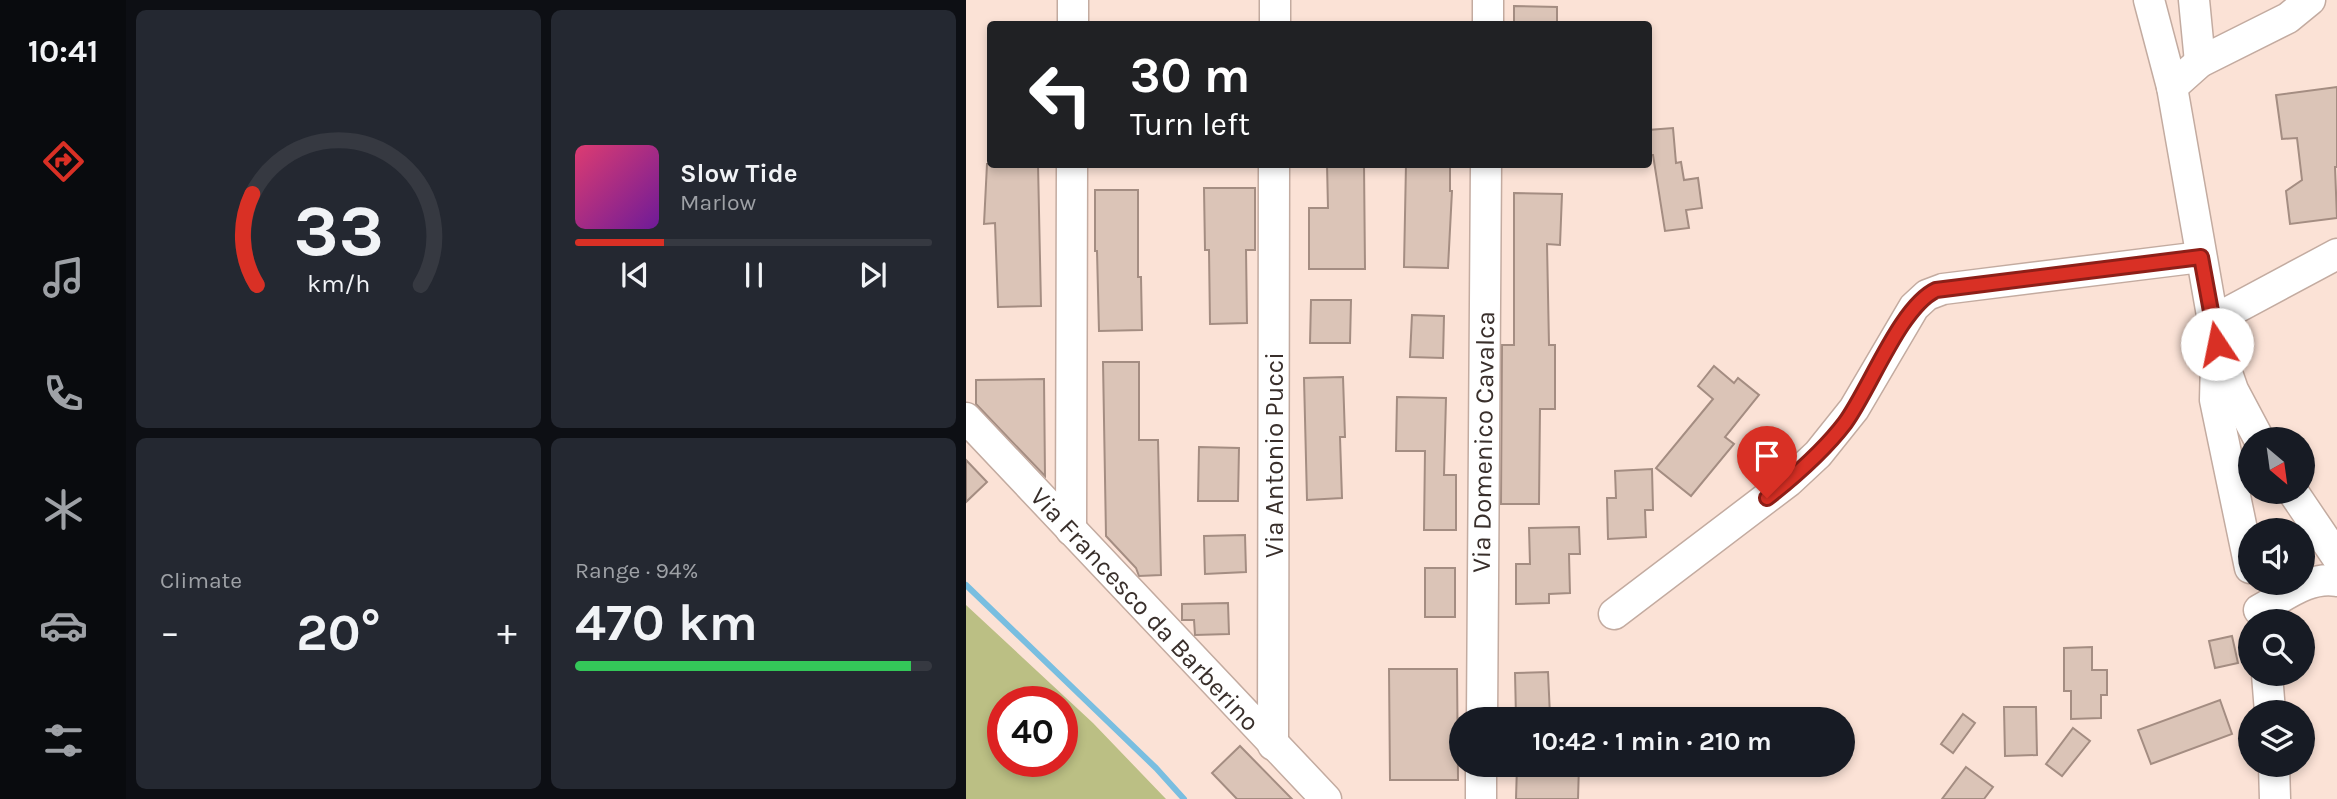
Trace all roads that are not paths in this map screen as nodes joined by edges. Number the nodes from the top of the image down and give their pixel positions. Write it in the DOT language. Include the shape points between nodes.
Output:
graph roads {
  1 [pos="1073,0"];
  2 [pos="1275,0"];
  3 [pos="1488,0"];
  4 [pos="2149,0"];
  5 [pos="2166,0"];
  6 [pos="2194,0"];
  7 [pos="2310,0"];
  8 [pos="1073,21"];
  9 [pos="1275,21"];
  10 [pos="1488,21"];
  11 [pos="2200,62"];
  12 [pos="2172,87"];
  13 [pos="1072,168"];
  14 [pos="1274,168"];
  15 [pos="1486,168"];
  16 [pos="2337,254"];
  17 [pos="2201,257"];
  18 [pos="2214,332"];
  19 [pos="966,418"];
  20 [pos="2252,427"];
  21 [pos="2302,504"];
  22 [pos="2240,518"];
  23 [pos="1071,530"];
  24 [pos="2337,556"];
  25 [pos="2337,581"];
  26 [pos="2315,582"];
  27 [pos="1615,614"];
  28 [pos="1482,707"];
  29 [pos="1273,745"];
  30 [pos="1481,777"];
  31 [pos="2274,777"];
  32 [pos="1326,799"];
  33 [pos="1481,799"];
  34 [pos="2275,799"];
  1 -- 8 [label="street"];
  2 -- 9 [label="street"];
  3 -- 10 [label="street"];
  4 -- 12 [label="street"];
  5 -- 12 [label="street"];
  6 -- 11 [label="street"];
  7 -- 11 [label="street" via="2288,18"];
  11 -- 12 [label="street"];
  12 -- 17 [label="street"];
  13 -- 23 [label="street"];
  14 -- 29 [label="street, Via Antonio Pucci"];
  15 -- 28 [label="street, Via Domenico Cavalca"];
  16 -- 18 [label="street"];
  17 -- 18 [label="street"];
  17 -- 27 [label="street" via="1943,289 1927,295 1914,307 1849,416 1818,454"];
  18 -- 20 [label="street" via="2232,390"];
  18 -- 22 [label="street" via="2216,400"];
  19 -- 23 [label="street, Via Francesco da Barberino"];
  21 -- 24 [label="street"];
  23 -- 29 [label="street, Via Francesco da Barberino"];
  25 -- 26 [label="street"];
  29 -- 32 [label="street, Via Francesco da Barberino"];
  30 -- 33 [label="street"];
  31 -- 34 [label="street"];
}
